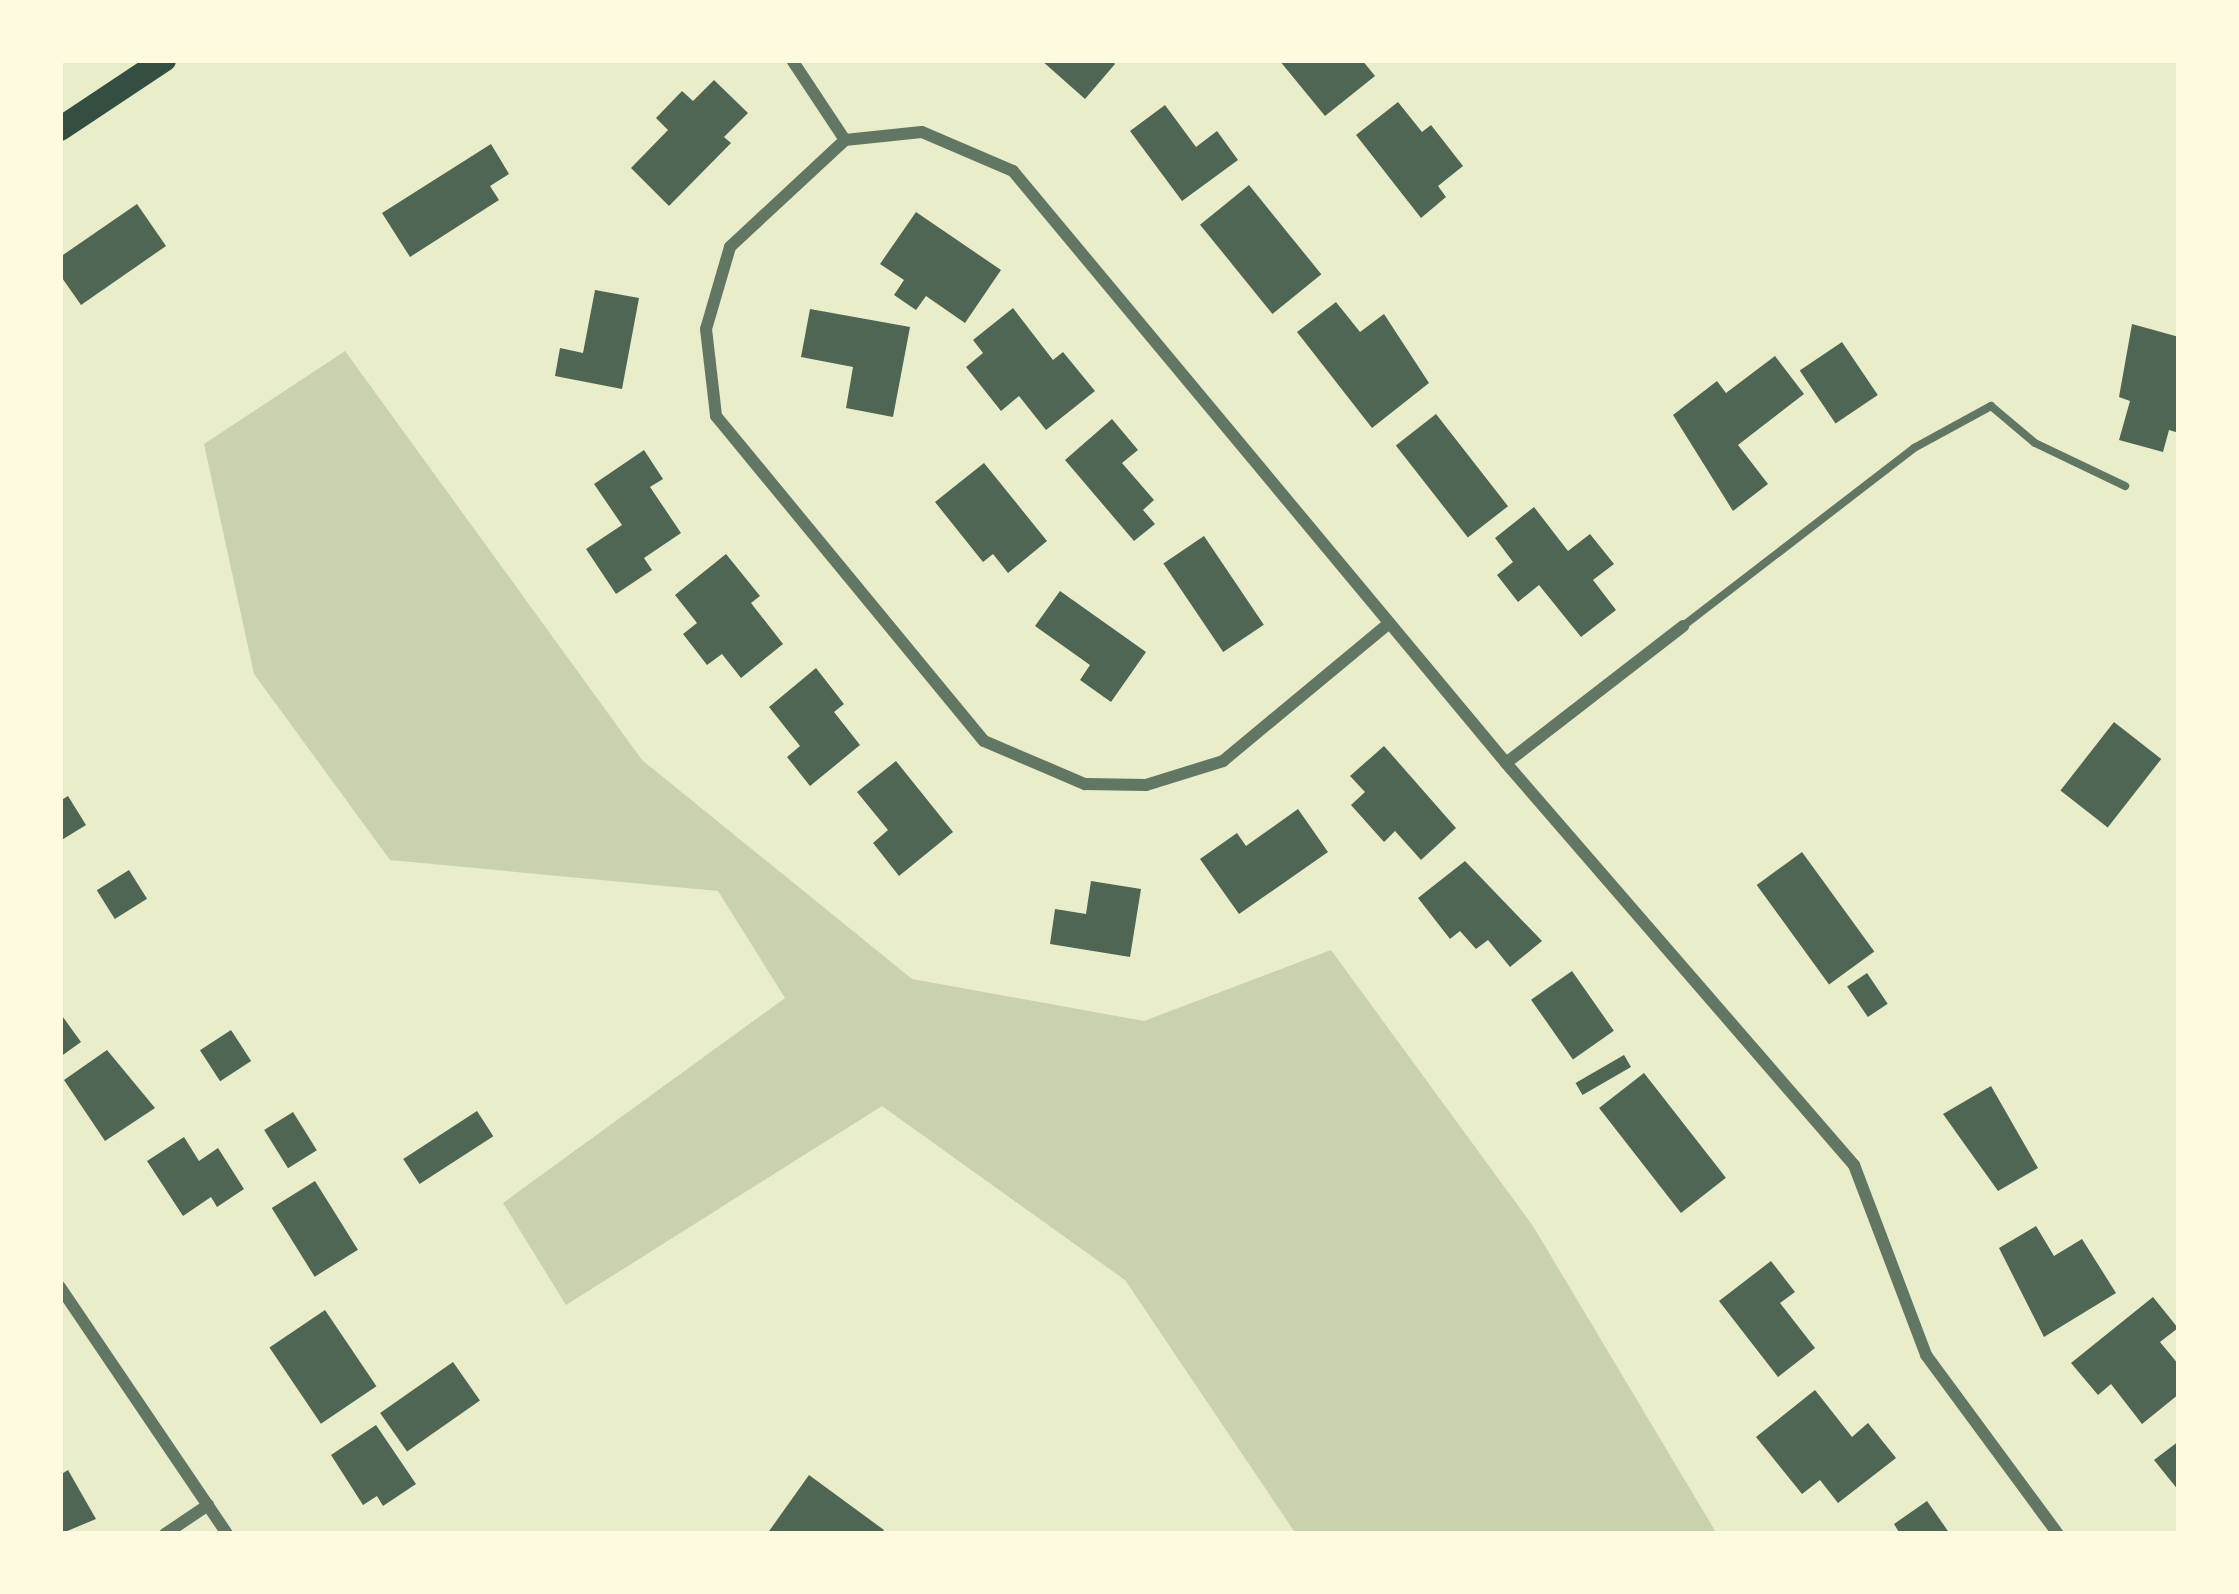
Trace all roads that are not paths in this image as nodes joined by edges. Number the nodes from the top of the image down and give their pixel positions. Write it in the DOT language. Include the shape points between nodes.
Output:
graph roads {
  1 [pos="164,60"];
  2 [pos="792,60"];
  3 [pos="60,129"];
  4 [pos="845,140"];
  5 [pos="2126,486"];
  6 [pos="1389,622"];
  7 [pos="1683,626"];
  8 [pos="1506,763"];
  9 [pos="60,1287"];
  10 [pos="208,1505"];
  11 [pos="165,1534"];
  12 [pos="227,1534"];
  13 [pos="2058,1534"];
  1 -- 3 [label="main road"];
  2 -- 4 [label="street"];
  4 -- 6 [label="street" via="922,133 1013,171"];
  4 -- 6 [label="street" via="730,247 706,329 716,416 984,741 1085,784 1146,785 1222,761"];
  5 -- 7 [label="lane" via="2035,443 1990,406 1914,448"];
  6 -- 8 [label="street"];
  7 -- 8 [label="street"];
  8 -- 13 [label="street" via="1854,1165 1926,1355"];
  9 -- 10 [label="street"];
  10 -- 11 [label="street"];
  10 -- 12 [label="street"];
}
